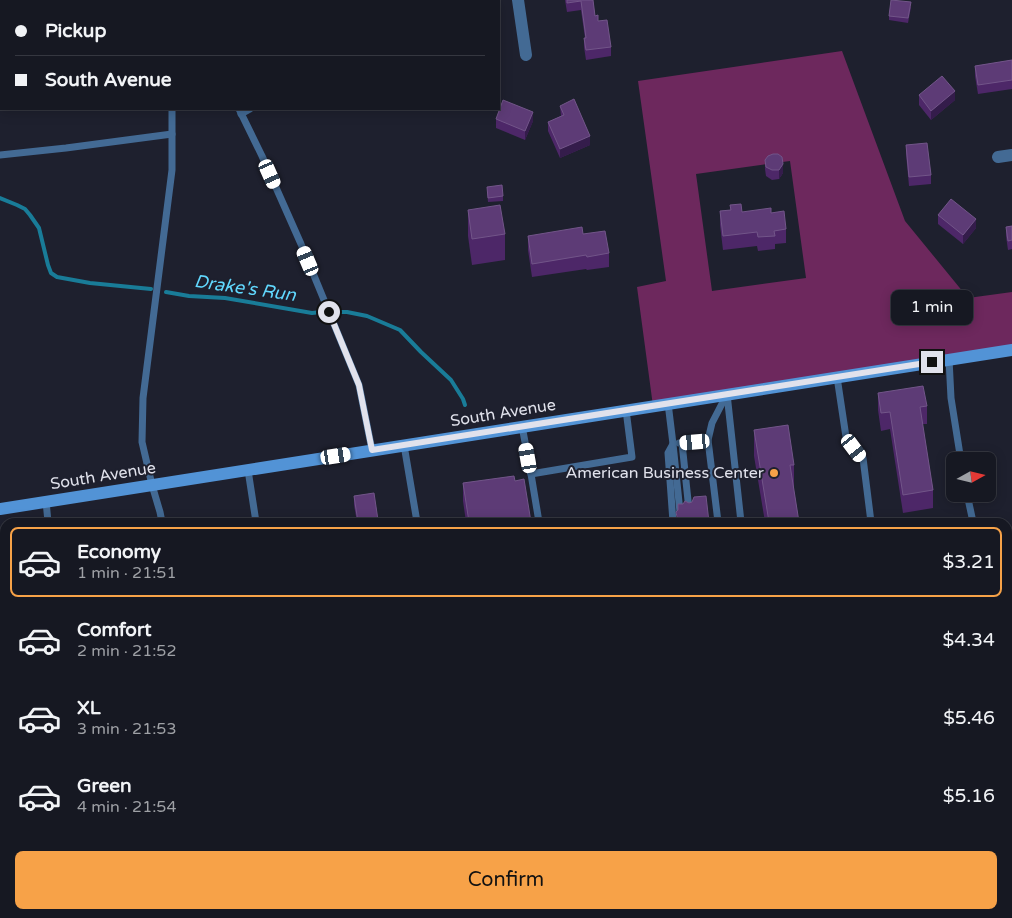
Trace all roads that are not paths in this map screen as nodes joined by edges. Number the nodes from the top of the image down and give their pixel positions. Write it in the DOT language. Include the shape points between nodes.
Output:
graph roads {
  1 [pos="518,0"];
  2 [pos="526,55"];
  3 [pos="172,110"];
  4 [pos="240,111"];
  5 [pos="172,134"];
  6 [pos="0,155"];
  7 [pos="1012,155"];
  8 [pos="998,157"];
  9 [pos="1012,350"];
  10 [pos="949,360"];
  11 [pos="837,377"];
  12 [pos="727,394"];
  13 [pos="668,403"];
  14 [pos="626,410"];
  15 [pos="522,426"];
  16 [pos="708,440"];
  17 [pos="682,443"];
  18 [pos="673,444"];
  19 [pos="404,445"];
  20 [pos="372,450"];
  21 [pos="960,452"];
  22 [pos="248,470"];
  23 [pos="531,474"];
  24 [pos="152,485"];
  25 [pos="46,501"];
  26 [pos="969,502"];
  27 [pos="0,509"];
  28 [pos="680,512"];
  29 [pos="689,512"];
  30 [pos="48,518"];
  31 [pos="161,518"];
  32 [pos="255,518"];
  33 [pos="416,518"];
  34 [pos="538,518"];
  35 [pos="673,518"];
  36 [pos="718,518"];
  37 [pos="741,518"];
  38 [pos="870,518"];
  39 [pos="972,518"];
  1 -- 2 [label="street"];
  3 -- 5 [label="lane"];
  4 -- 20 [label="lane" via="301,244 359,385"];
  5 -- 6 [label="lane"];
  5 -- 24 [label="lane" via="172,170 143,398 142,442"];
  7 -- 8 [label="street"];
  9 -- 10 [label="main road, South Avenue"];
  10 -- 11 [label="main road, South Avenue"];
  10 -- 21 [label="lane"];
  11 -- 12 [label="main road, South Avenue"];
  11 -- 38 [label="lane" via="846,436 863,458"];
  12 -- 13 [label="main road, South Avenue"];
  12 -- 16 [label="lane" via="712,423"];
  12 -- 37 [label="lane"];
  13 -- 14 [label="main road, South Avenue"];
  13 -- 18 [label="lane"];
  14 -- 15 [label="main road, South Avenue"];
  14 -- 23 [label="lane" via="632,457"];
  15 -- 19 [label="main road, South Avenue"];
  15 -- 23 [label="lane"];
  16 -- 17 [label="lane"];
  16 -- 36 [label="lane"];
  17 -- 18 [label="lane"];
  17 -- 29 [label="lane"];
  18 -- 28 [label="lane"];
  18 -- 35 [label="lane" via="668,453"];
  19 -- 20 [label="main road, South Avenue"];
  19 -- 33 [label="lane"];
  20 -- 22 [label="main road, South Avenue"];
  22 -- 24 [label="main road, South Avenue"];
  22 -- 32 [label="lane"];
  23 -- 34 [label="lane"];
  24 -- 25 [label="main road, South Avenue"];
  24 -- 31 [label="lane"];
  25 -- 27 [label="main road, South Avenue"];
  25 -- 30 [label="lane"];
  26 -- 39 [label="lane"];
}
